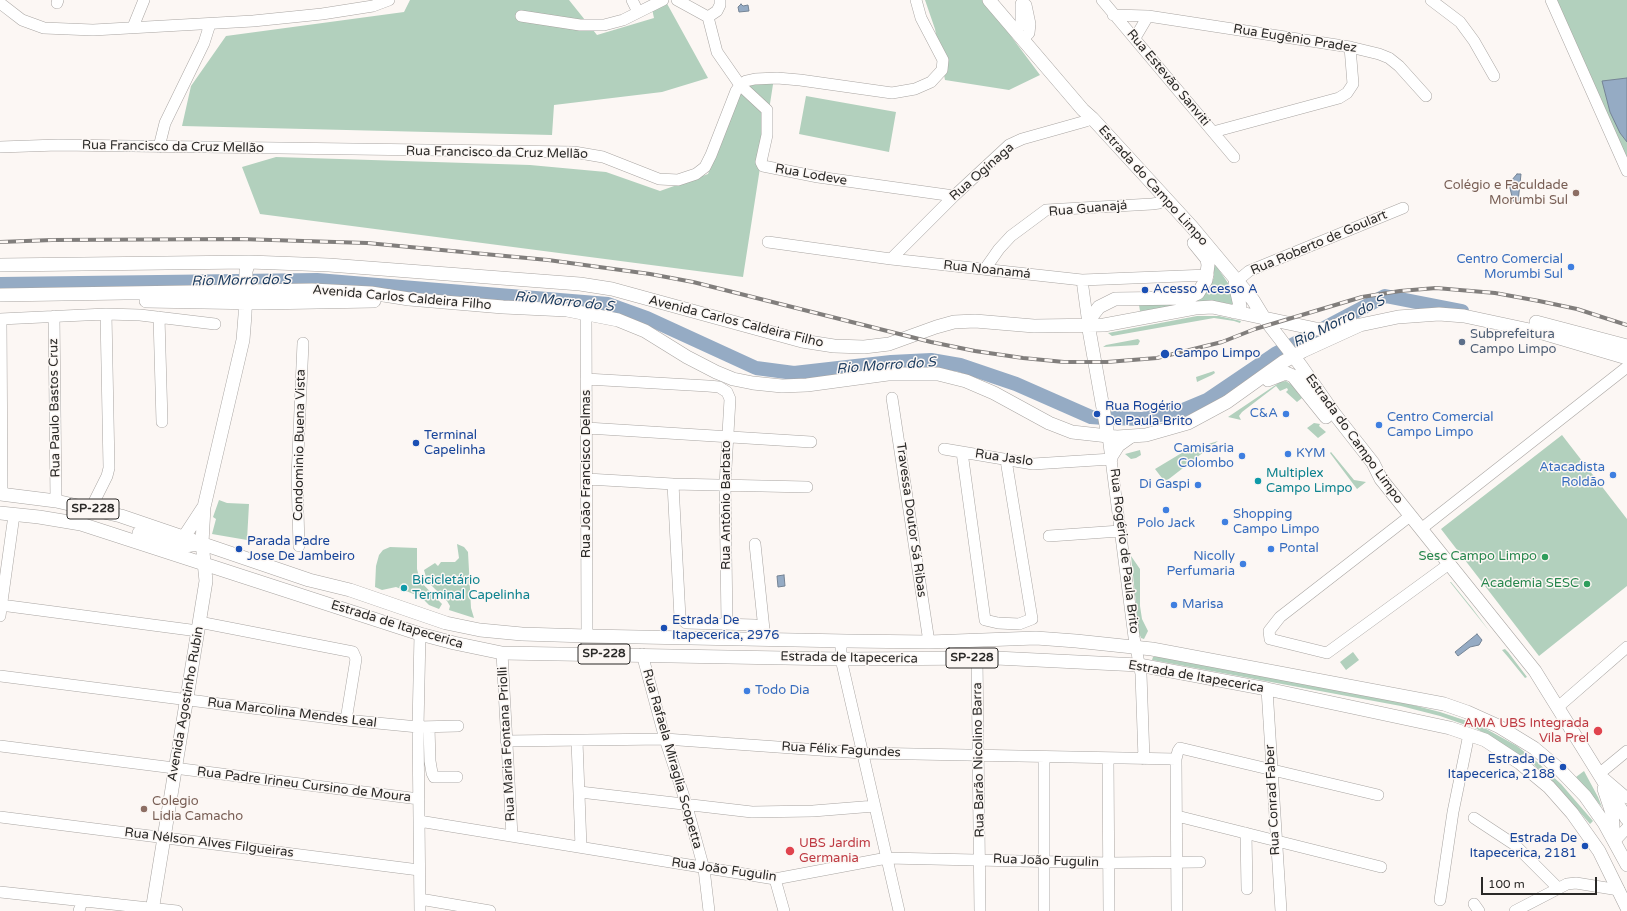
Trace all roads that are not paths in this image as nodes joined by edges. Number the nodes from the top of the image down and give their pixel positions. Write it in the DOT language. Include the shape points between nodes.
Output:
graph roads {
  1 [pos="144,0"];
  2 [pos="632,0"];
  3 [pos="663,0"];
  4 [pos="677,0"];
  5 [pos="720,0"];
  6 [pos="916,0"];
  7 [pos="989,0"];
  8 [pos="998,0"];
  9 [pos="1102,0"];
  10 [pos="1431,0"];
  11 [pos="1551,0"];
  12 [pos="1022,1"];
  13 [pos="382,2"];
  14 [pos="0,3"];
  15 [pos="638,12"];
  16 [pos="1113,15"];
  17 [pos="521,16"];
  18 [pos="1148,16"];
  19 [pos="708,17"];
  20 [pos="210,24"];
  21 [pos="132,27"];
  22 [pos="1022,32"];
  23 [pos="1135,38"];
  24 [pos="1350,47"];
  25 [pos="1494,76"];
  26 [pos="740,85"];
  27 [pos="1426,96"];
  28 [pos="1092,118"];
  29 [pos="1213,132"];
  30 [pos="0,147"];
  31 [pos="159,147"];
  32 [pos="1234,157"];
  33 [pos="1627,171"];
  34 [pos="954,196"];
  35 [pos="1162,201"];
  36 [pos="1403,208"];
  37 [pos="768,242"];
  38 [pos="891,259"];
  39 [pos="249,262"];
  40 [pos="0,265"];
  41 [pos="985,270"];
  42 [pos="1208,275"];
  43 [pos="1082,280"];
  44 [pos="1237,280"];
  45 [pos="246,289"];
  46 [pos="270,291"];
  47 [pos="0,295"];
  48 [pos="0,298"];
  49 [pos="409,299"];
  50 [pos="261,303"];
  51 [pos="586,312"];
  52 [pos="1234,312"];
  53 [pos="106,314"];
  54 [pos="54,316"];
  55 [pos="159,317"];
  56 [pos="1264,318"];
  57 [pos="1,319"];
  58 [pos="215,324"];
  59 [pos="1088,324"];
  60 [pos="243,340"];
  61 [pos="303,343"];
  62 [pos="1627,346"];
  63 [pos="1294,357"];
  64 [pos="1627,358"];
  65 [pos="1627,367"];
  66 [pos="586,379"];
  67 [pos="892,398"];
  68 [pos="1227,402"];
  69 [pos="162,422"];
  70 [pos="587,428"];
  71 [pos="1108,436"];
  72 [pos="1133,436"];
  73 [pos="727,437"];
  74 [pos="811,442"];
  75 [pos="944,449"];
  76 [pos="962,452"];
  77 [pos="1111,455"];
  78 [pos="1006,460"];
  79 [pos="587,479"];
  80 [pos="1381,479"];
  81 [pos="673,484"];
  82 [pos="725,485"];
  83 [pos="807,487"];
  84 [pos="1,494"];
  85 [pos="56,501"];
  86 [pos="204,507"];
  87 [pos="91,508"];
  88 [pos="0,513"];
  89 [pos="14,514"];
  90 [pos="1410,516"];
  91 [pos="1421,529"];
  92 [pos="100,530"];
  93 [pos="1120,530"];
  94 [pos="1049,536"];
  95 [pos="184,537"];
  96 [pos="202,544"];
  97 [pos="755,544"];
  98 [pos="299,546"];
  99 [pos="204,564"];
  100 [pos="1449,564"];
  101 [pos="309,580"];
  102 [pos="1,611"];
  103 [pos="727,623"];
  104 [pos="755,625"];
  105 [pos="199,627"];
  106 [pos="420,634"];
  107 [pos="587,636"];
  108 [pos="765,639"];
  109 [pos="841,641"];
  110 [pos="929,642"];
  111 [pos="959,642"];
  112 [pos="1135,646"];
  113 [pos="1627,647"];
  114 [pos="502,653"];
  115 [pos="642,654"];
  116 [pos="977,658"];
  117 [pos="841,659"];
  118 [pos="1139,664"];
  119 [pos="0,676"];
  120 [pos="1267,689"];
  121 [pos="186,700"];
  122 [pos="1558,707"];
  123 [pos="346,720"];
  124 [pos="458,726"];
  125 [pos="418,727"];
  126 [pos="429,727"];
  127 [pos="1469,734"];
  128 [pos="664,739"];
  129 [pos="506,741"];
  130 [pos="577,741"];
  131 [pos="0,746"];
  132 [pos="1627,751"];
  133 [pos="862,753"];
  134 [pos="979,755"];
  135 [pos="1044,756"];
  136 [pos="1108,758"];
  137 [pos="1144,758"];
  138 [pos="1176,759"];
  139 [pos="175,769"];
  140 [pos="1271,769"];
  141 [pos="1599,774"];
  142 [pos="457,777"];
  143 [pos="580,792"];
  144 [pos="1378,795"];
  145 [pos="1627,798"];
  146 [pos="418,799"];
  147 [pos="686,803"];
  148 [pos="875,806"];
  149 [pos="1177,816"];
  150 [pos="0,817"];
  151 [pos="1474,818"];
  152 [pos="1627,819"];
  153 [pos="418,821"];
  154 [pos="1627,828"];
  155 [pos="1246,833"];
  156 [pos="512,836"];
  157 [pos="163,837"];
  158 [pos="1276,840"];
  159 [pos="1614,842"];
  160 [pos="581,847"];
  161 [pos="887,858"];
  162 [pos="980,859"];
  163 [pos="1044,862"];
  164 [pos="1200,862"];
  165 [pos="1109,863"];
  166 [pos="1176,863"];
  167 [pos="1607,864"];
  168 [pos="1627,865"];
  169 [pos="1381,867"];
  170 [pos="704,869"];
  171 [pos="419,870"];
  172 [pos="775,879"];
  173 [pos="1558,888"];
  174 [pos="1247,889"];
  175 [pos="1619,890"];
  176 [pos="0,892"];
  177 [pos="420,899"];
  178 [pos="1440,900"];
  179 [pos="80,906"];
  180 [pos="1627,908"];
  181 [pos="152,909"];
  182 [pos="177,911"];
  183 [pos="420,911"];
  184 [pos="490,911"];
  185 [pos="709,911"];
  186 [pos="784,911"];
  187 [pos="899,911"];
  188 [pos="980,911"];
  189 [pos="1044,911"];
  190 [pos="1109,911"];
  191 [pos="1177,911"];
  192 [pos="1281,911"];
  193 [pos="1515,911"];
  1 -- 21 [label="street"];
  2 -- 15 [label="street"];
  3 -- 15 [label="street"];
  4 -- 19 [label="street"];
  5 -- 19 [label="street" via="717,11"];
  6 -- 26 [label="street" via="921,18 943,60 938,75 925,86 915,90 892,92 777,78 755,79"];
  7 -- 22 [label="main road, Estrada do Campo Limpo"];
  8 -- 22 [label="main road, Estrada do Campo Limpo"];
  9 -- 16 [label="street, Rua Estevão Sanviti"];
  10 -- 25 [label="street" via="1460,22"];
  11 -- 33 [label="street"];
  12 -- 22 [label="street"];
  13 -- 20 [label="street" via="322,14"];
  14 -- 21 [label="street" via="22,20 44,28 93,30"];
  15 -- 17 [label="street" via="614,23 590,26"];
  16 -- 18 [label="street, Rua Eugênio Pradez"];
  16 -- 23 [label="street, Rua Estevão Sanviti"];
  18 -- 23 [label="street"];
  18 -- 24 [label="street, Rua Eugênio Pradez"];
  19 -- 26 [label="street" via="717,52"];
  20 -- 21 [label="street"];
  20 -- 31 [label="street" via="204,43 165,123"];
  22 -- 28 [label="main road, Estrada do Campo Limpo" via="1072,98"];
  23 -- 29 [label="street, Rua Estevão Sanviti"];
  24 -- 27 [label="street, Rua Eugênio Pradez" via="1389,58"];
  24 -- 29 [label="street" via="1353,84 1347,93 1339,98"];
  26 -- 31 [label="street, Rua Francisco da Cruz Mellão" via="728,107 708,162 701,171 678,180 659,179 603,157 574,152"];
  26 -- 34 [label="street, Rua Lodeve" via="767,110 767,135 761,162 763,166 818,177"];
  28 -- 34 [label="street, Rua Oginaga" via="1009,145"];
  28 -- 35 [label="main road, Estrada do Campo Limpo"];
  29 -- 32 [label="street, Rua Estevão Sanviti"];
  30 -- 31 [label="street, Rua Francisco da Cruz Mellão"];
  34 -- 38 [label="street, Rua Oginaga"];
  35 -- 41 [label="street, Rua Guanajá" via="1046,210 1011,236"];
  35 -- 42 [label="main road" via="1203,254 1208,265"];
  35 -- 44 [label="main road, Estrada do Campo Limpo"];
  36 -- 44 [label="street, Rua Roberto de Goulart" via="1249,271"];
  37 -- 38 [label="street, Rua Noanamá"];
  38 -- 41 [label="street, Rua Noanamá"];
  39 -- 40 [label="main road, Avenida Carlos Caldeira Filho"];
  39 -- 45 [label="main road"];
  39 -- 59 [label="main road, Avenida Carlos Caldeira Filho" via="329,265 580,284 612,289 802,341 834,346 864,347 889,344 954,322 975,321 1034,326"];
  41 -- 43 [label="street, Rua Noanamá"];
  42 -- 43 [label="street, Rua Noanamá"];
  42 -- 59 [label="main road" via="1203,287 1192,296 1115,299 1099,307"];
  43 -- 59 [label="street, Rua Rogério de Paula Brito"];
  44 -- 52 [label="main road" via="1235,284 1240,306"];
  44 -- 56 [label="main road, Estrada do Campo Limpo"];
  45 -- 46 [label="main road, Avenida Carlos Caldeira Filho"];
  45 -- 47 [label="main road, Avenida Carlos Caldeira Filho"];
  45 -- 48 [label="main road" via="15,300"];
  45 -- 50 [label="main road"];
  45 -- 60 [label="main road"];
  46 -- 49 [label="main road, Avenida Carlos Caldeira Filho" via="339,291"];
  46 -- 50 [label="main road"];
  49 -- 50 [label="main road"];
  49 -- 51 [label="main road, Avenida Carlos Caldeira Filho"];
  50 -- 60 [label="main road"];
  51 -- 66 [label="street, Rua João Francisco Delmas"];
  51 -- 71 [label="main road, Avenida Carlos Caldeira Filho" via="618,320 645,332 733,379 782,386 888,374 938,374 966,381 994,393 1049,423 1072,432"];
  52 -- 56 [label="main road, Avenida Carlos Caldeira Filho"];
  52 -- 59 [label="main road, Avenida Carlos Caldeira Filho" via="1212,307 1195,308 1131,321 1104,325"];
  53 -- 54 [label="street"];
  53 -- 55 [label="street"];
  53 -- 87 [label="street" via="109,468"];
  54 -- 57 [label="street"];
  54 -- 85 [label="street, Rua Paulo Bastos Cruz"];
  55 -- 58 [label="street"];
  55 -- 69 [label="street"];
  56 -- 62 [label="main road, Avenida Carlos Caldeira Filho" via="1305,328 1326,329 1376,312 1439,305 1515,318"];
  56 -- 63 [label="main road, Estrada do Campo Limpo"];
  57 -- 84 [label="street"];
  59 -- 71 [label="main road, Rua Rogério de Paula Brito"];
  60 -- 86 [label="main road"];
  61 -- 98 [label="street, Condominio Buena Vista" via="297,477"];
  63 -- 64 [label="main road, Avenida Carlos Caldeira Filho" via="1368,322 1415,314 1439,314 1464,316 1539,332"];
  63 -- 68 [label="main road, Avenida Carlos Caldeira Filho"];
  63 -- 80 [label="main road, Estrada do Campo Limpo" via="1373,463"];
  65 -- 91 [label="street"];
  66 -- 70 [label="street, Rua João Francisco Delmas"];
  66 -- 73 [label="street, Rua Antônio Barbato" via="724,389 730,399"];
  67 -- 110 [label="street, Travessa Doutor Sá Ribas"];
  68 -- 72 [label="main road, Avenida Carlos Caldeira Filho" via="1188,423"];
  68 -- 80 [label="main road" via="1280,374 1289,374 1297,379 1368,469"];
  70 -- 73 [label="street"];
  70 -- 79 [label="street, Rua João Francisco Delmas"];
  71 -- 72 [label="main road, Avenida Carlos Caldeira Filho"];
  71 -- 77 [label="street, Rua Rogério de Paula Brito"];
  72 -- 77 [label="street, Rua Rogério de Paula Brito"];
  73 -- 74 [label="street"];
  73 -- 82 [label="street, Rua Antônio Barbato"];
  75 -- 76 [label="street, Rua Jaslo"];
  76 -- 78 [label="street, Rua Jaslo"];
  76 -- 78 [label="street" via="985,620 1019,624 1032,619"];
  77 -- 78 [label="street, Rua Jaslo" via="1033,464"];
  77 -- 93 [label="street, Rua Rogério de Paula Brito"];
  79 -- 81 [label="street"];
  79 -- 107 [label="street, Rua João Francisco Delmas"];
  80 -- 90 [label="main road, Estrada do Campo Limpo"];
  81 -- 82 [label="street"];
  81 -- 103 [label="street" via="680,618 686,623"];
  82 -- 83 [label="street"];
  82 -- 103 [label="street, Rua Antônio Barbato"];
  84 -- 85 [label="main road, Estrada de Itapecerica / SP-228"];
  85 -- 87 [label="main road, Estrada de Itapecerica / SP-228"];
  86 -- 95 [label="main road"];
  86 -- 96 [label="main road, Avenida Agostinho Rubin"];
  87 -- 95 [label="main road, Estrada de Itapecerica / SP-228"];
  88 -- 89 [label="main road, Estrada de Itapecerica / SP-228"];
  89 -- 92 [label="main road, Estrada de Itapecerica / SP-228" via="74,523"];
  89 -- 102 [label="street"];
  90 -- 91 [label="main road, Estrada do Campo Limpo"];
  90 -- 100 [label="street" via="1280,617 1269,632 1270,639 1327,654"];
  91 -- 100 [label="main road, Estrada do Campo Limpo"];
  92 -- 96 [label="main road" via="134,532 185,546"];
  92 -- 99 [label="main road, Estrada de Itapecerica / SP-228"];
  93 -- 94 [label="street"];
  93 -- 112 [label="street, Rua Rogério de Paula Brito"];
  95 -- 96 [label="main road, Estrada de Itapecerica / SP-228"];
  96 -- 99 [label="main road, Avenida Agostinho Rubin"];
  96 -- 101 [label="main road, Estrada de Itapecerica / SP-228"];
  97 -- 108 [label="street"];
  99 -- 101 [label="main road" via="226,560 272,576"];
  99 -- 105 [label="main road, Avenida Agostinho Rubin" via="206,581"];
  99 -- 106 [label="main road, Estrada de Itapecerica / SP-228"];
  100 -- 122 [label="main road, Estrada do Campo Limpo" via="1534,671"];
  101 -- 107 [label="main road, Estrada de Itapecerica / SP-228" via="350,590 458,626 522,634"];
  102 -- 105 [label="street"];
  103 -- 104 [label="street"];
  105 -- 121 [label="main road, Avenida Agostinho Rubin"];
  105 -- 123 [label="street" via="353,652 356,659"];
  106 -- 114 [label="main road, Estrada de Itapecerica / SP-228"];
  106 -- 125 [label="street"];
  107 -- 108 [label="main road, Estrada de Itapecerica / SP-228"];
  108 -- 109 [label="main road, Estrada de Itapecerica / SP-228"];
  109 -- 110 [label="main road, Estrada de Itapecerica / SP-228"];
  109 -- 117 [label="street"];
  110 -- 111 [label="main road, Estrada de Itapecerica / SP-228"];
  111 -- 112 [label="main road, Estrada de Itapecerica / SP-228" via="1036,638"];
  111 -- 117 [label="main road" via="956,645 914,649 862,648 848,653"];
  112 -- 118 [label="street, Rua Rogério de Paula Brito"];
  112 -- 159 [label="main road, Estrada de Itapecerica / SP-228" via="1365,688 1444,704 1467,712 1511,733 1559,769 1585,796"];
  113 -- 122 [label="street"];
  114 -- 115 [label="main road, Estrada de Itapecerica / SP-228"];
  114 -- 129 [label="street, Rua Maria Fontana Priolli"];
  115 -- 117 [label="main road, Estrada de Itapecerica / SP-228"];
  115 -- 128 [label="street, Rua Rafaela Miraglia Scopetta"];
  116 -- 117 [label="main road, Estrada de Itapecerica / SP-228"];
  116 -- 118 [label="main road, Estrada de Itapecerica / SP-228"];
  116 -- 134 [label="street, Rua Barão Nicolino Barra"];
  117 -- 133 [label="street"];
  118 -- 120 [label="main road, Estrada de Itapecerica / SP-228"];
  118 -- 137 [label="street, Rua Rogério de Paula Brito"];
  119 -- 121 [label="street, Rua Marcolina Mendes Leal"];
  120 -- 127 [label="main road, Estrada de Itapecerica / SP-228" via="1443,726"];
  120 -- 140 [label="street, Rua Conrad Faber"];
  121 -- 123 [label="street, Rua Marcolina Mendes Leal"];
  121 -- 139 [label="main road, Avenida Agostinho Rubin"];
  122 -- 141 [label="main road, Estrada do Campo Limpo"];
  123 -- 125 [label="street, Rua Marcolina Mendes Leal"];
  124 -- 126 [label="street, Rua Marcolina Mendes Leal"];
  125 -- 126 [label="street, Rua Marcolina Mendes Leal"];
  125 -- 146 [label="street"];
  126 -- 142 [label="street" via="430,761 434,777"];
  127 -- 167 [label="main road, Estrada de Itapecerica / SP-228" via="1485,740 1500,750 1549,788 1572,813"];
  127 -- 178 [label="street" via="1452,819"];
  128 -- 130 [label="street, Rua Félix Fagundes"];
  128 -- 133 [label="street, Rua Félix Fagundes"];
  128 -- 147 [label="street, Rua Rafaela Miraglia Scopetta"];
  129 -- 130 [label="street, Rua Félix Fagundes"];
  129 -- 156 [label="street, Rua Maria Fontana Priolli"];
  130 -- 143 [label="street"];
  131 -- 139 [label="street, Rua Padre Irineu Cursino de Moura"];
  132 -- 141 [label="street"];
  133 -- 134 [label="street, Rua Félix Fagundes"];
  133 -- 148 [label="street"];
  134 -- 135 [label="street, Rua Félix Fagundes"];
  134 -- 162 [label="street, Rua Barão Nicolino Barra"];
  135 -- 136 [label="street, Rua Félix Fagundes"];
  135 -- 163 [label="street"];
  136 -- 137 [label="street, Rua Félix Fagundes"];
  136 -- 165 [label="street"];
  137 -- 138 [label="street, Rua Félix Fagundes"];
  138 -- 140 [label="street" via="1178,751 1182,748"];
  138 -- 149 [label="street"];
  139 -- 146 [label="street, Rua Padre Irineu Cursino de Moura"];
  139 -- 157 [label="main road, Avenida Agostinho Rubin"];
  140 -- 144 [label="street"];
  140 -- 158 [label="street, Rua Conrad Faber"];
  141 -- 145 [label="street"];
  141 -- 152 [label="main road, Estrada do Campo Limpo"];
  141 -- 159 [label="main road, Estrada do Campo Limpo" via="1612,813"];
  143 -- 147 [label="street"];
  143 -- 160 [label="street"];
  146 -- 153 [label="street"];
  147 -- 148 [label="street" via="766,812"];
  147 -- 170 [label="street, Rua Rafaela Miraglia Scopetta"];
  148 -- 161 [label="street"];
  149 -- 155 [label="street"];
  149 -- 166 [label="street"];
  150 -- 157 [label="street, Rua Nélson Alves Filgueiras"];
  151 -- 173 [label="street" via="1516,844"];
  153 -- 156 [label="street, Rua João Fugulin"];
  153 -- 171 [label="street"];
  154 -- 159 [label="street"];
  155 -- 158 [label="street"];
  155 -- 174 [label="street"];
  156 -- 160 [label="street, Rua João Fugulin"];
  157 -- 171 [label="street, Rua Nélson Alves Filgueiras"];
  157 -- 181 [label="main road, Avenida Agostinho Rubin"];
  158 -- 169 [label="street"];
  158 -- 192 [label="street, Rua Conrad Faber"];
  159 -- 167 [label="main road, Estrada do Campo Limpo"];
  159 -- 168 [label="main road, Estrada de Itapecerica / SP-228"];
  160 -- 170 [label="street, Rua João Fugulin"];
  161 -- 162 [label="street, Rua João Fugulin"];
  161 -- 172 [label="street, Rua João Fugulin"];
  161 -- 187 [label="street"];
  162 -- 163 [label="street, Rua João Fugulin"];
  162 -- 188 [label="street, Rua Barão Nicolino Barra"];
  163 -- 165 [label="street, Rua João Fugulin"];
  163 -- 189 [label="street"];
  164 -- 166 [label="street, Rua João Fugulin"];
  165 -- 166 [label="street, Rua João Fugulin"];
  165 -- 190 [label="street"];
  166 -- 191 [label="street"];
  167 -- 175 [label="main road, Estrada de Itapecerica / SP-228"];
  170 -- 172 [label="street, Rua João Fugulin"];
  170 -- 185 [label="street, Rua Rafaela Miraglia Scopetta"];
  171 -- 177 [label="street"];
  172 -- 186 [label="street"];
  173 -- 175 [label="street" via="1576,883"];
  173 -- 193 [label="street"];
  175 -- 180 [label="main road, Estrada de Itapecerica / SP-228"];
  176 -- 179 [label="street"];
  177 -- 183 [label="street"];
  177 -- 184 [label="street"];
  179 -- 181 [label="street"];
  181 -- 182 [label="street"];
}
